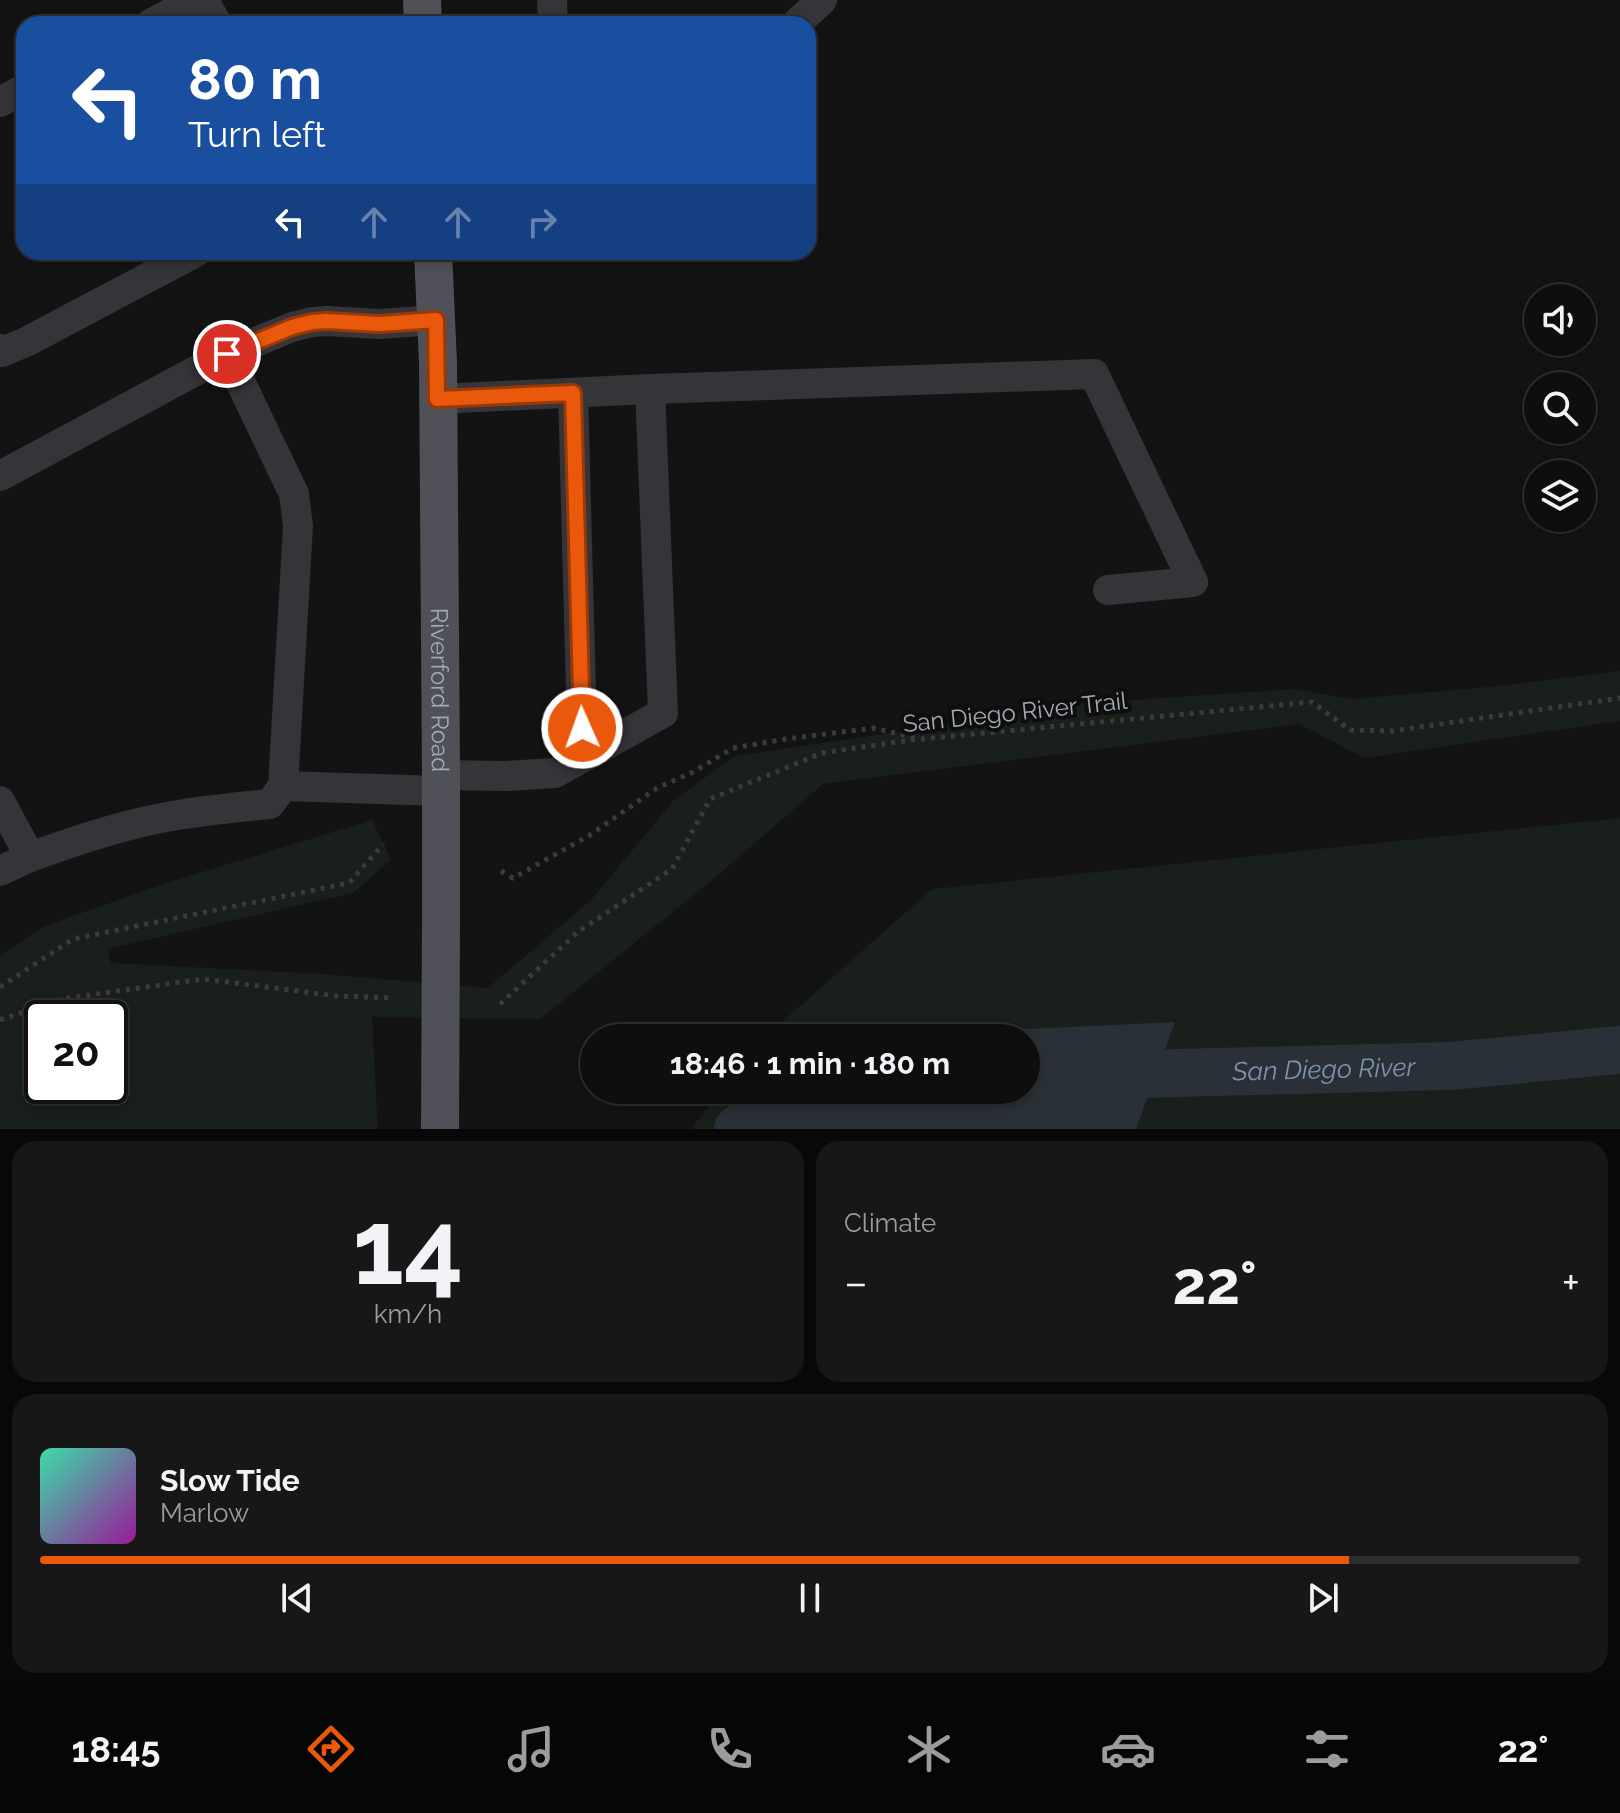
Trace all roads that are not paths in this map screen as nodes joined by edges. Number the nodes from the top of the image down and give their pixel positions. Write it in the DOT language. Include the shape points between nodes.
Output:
graph roads {
  1 [pos="196,0"];
  2 [pos="822,0"];
  3 [pos="165,16"];
  4 [pos="805,16"];
  5 [pos="181,260"];
  6 [pos="433,260"];
  7 [pos="436,320"];
  8 [pos="0,349"];
  9 [pos="227,354"];
  10 [pos="650,389"];
  11 [pos="573,393"];
  12 [pos="437,399"];
  13 [pos="0,476"];
  14 [pos="1108,590"];
  15 [pos="596,750"];
  16 [pos="441,783"];
  17 [pos="283,786"];
  18 [pos="0,801"];
  19 [pos="30,857"];
  20 [pos="0,871"];
  21 [pos="440,1129"];
  1 -- 3 [label="lane"];
  2 -- 4 [label="lane"];
  5 -- 8 [label="lane" via="26,342"];
  6 -- 7 [label="main road, Riverford Road"];
  7 -- 9 [label="lane" via="312,322"];
  7 -- 12 [label="main road, Riverford Road"];
  9 -- 13 [label="lane"];
  9 -- 17 [label="lane" via="297,507"];
  10 -- 11 [label="lane"];
  10 -- 14 [label="lane" via="1094,374 1193,582"];
  10 -- 15 [label="lane" via="663,713"];
  11 -- 12 [label="lane"];
  11 -- 15 [label="lane" via="582,728"];
  12 -- 16 [label="main road, Riverford Road"];
  15 -- 16 [label="lane" via="555,773"];
  16 -- 17 [label="lane"];
  16 -- 21 [label="main road, Riverford Road, bridge"];
  17 -- 19 [label="lane" via="270,804 134,824"];
  18 -- 19 [label="lane"];
  19 -- 20 [label="lane"];
}
